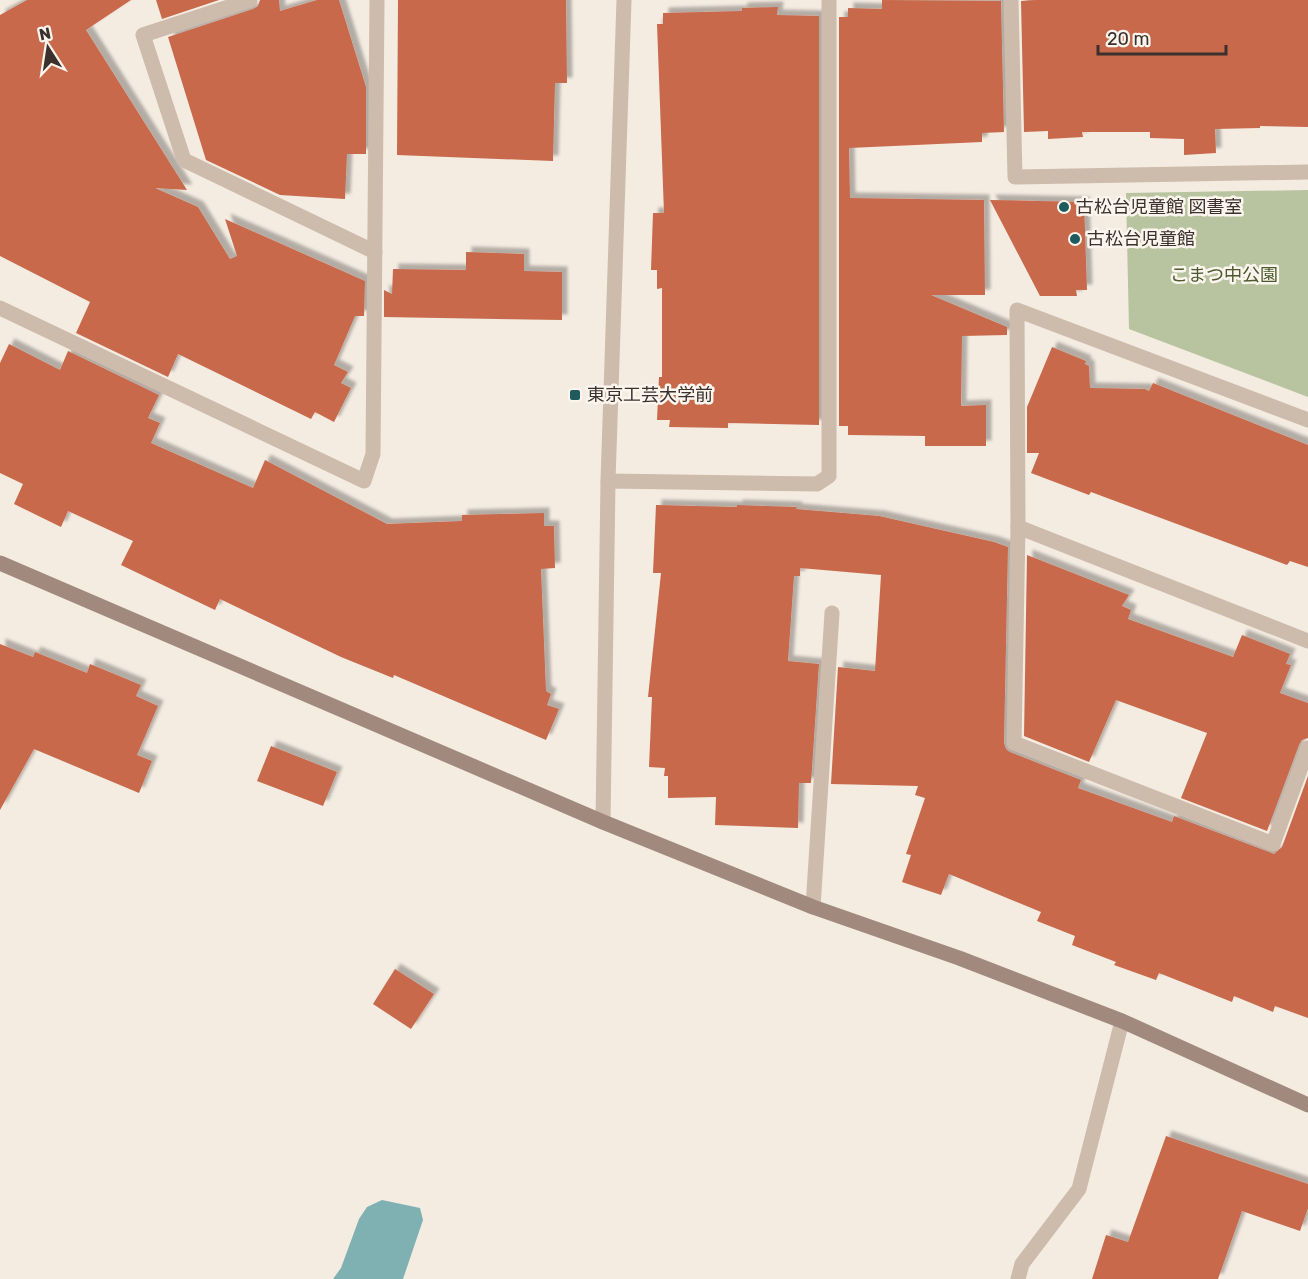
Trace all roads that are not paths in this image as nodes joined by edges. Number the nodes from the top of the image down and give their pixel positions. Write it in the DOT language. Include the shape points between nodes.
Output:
graph roads {
  1 [pos="250,0"];
  2 [pos="377,0"];
  3 [pos="624,0"];
  4 [pos="631,0"];
  5 [pos="829,0"];
  6 [pos="1011,0"];
  7 [pos="1308,172"];
  8 [pos="375,252"];
  9 [pos="0,308"];
  10 [pos="1308,420"];
  11 [pos="609,481"];
  12 [pos="1018,527"];
  13 [pos="0,562"];
  14 [pos="832,613"];
  15 [pos="1308,641"];
  16 [pos="1308,748"];
  17 [pos="603,822"];
  18 [pos="813,907"];
  19 [pos="1122,1021"];
  20 [pos="1308,1105"];
  21 [pos="1018,1279"];
  1 -- 8 [label="street" via="143,35 184,160"];
  2 -- 8 [label="street"];
  3 -- 4 [label="street"];
  3 -- 11 [label="street"];
  5 -- 11 [label="street" via="829,476 817,484"];
  6 -- 7 [label="street" via="1015,177"];
  8 -- 9 [label="street" via="373,454 364,481"];
  10 -- 12 [label="street" via="1017,310"];
  11 -- 17 [label="street"];
  12 -- 15 [label="street"];
  12 -- 16 [label="street" via="1014,743 1273,844"];
  13 -- 17 [label="street"];
  14 -- 18 [label="street"];
  17 -- 18 [label="street"];
  18 -- 19 [label="street"];
  19 -- 20 [label="street"];
  19 -- 21 [label="street" via="1079,1189 1022,1264"];
}
